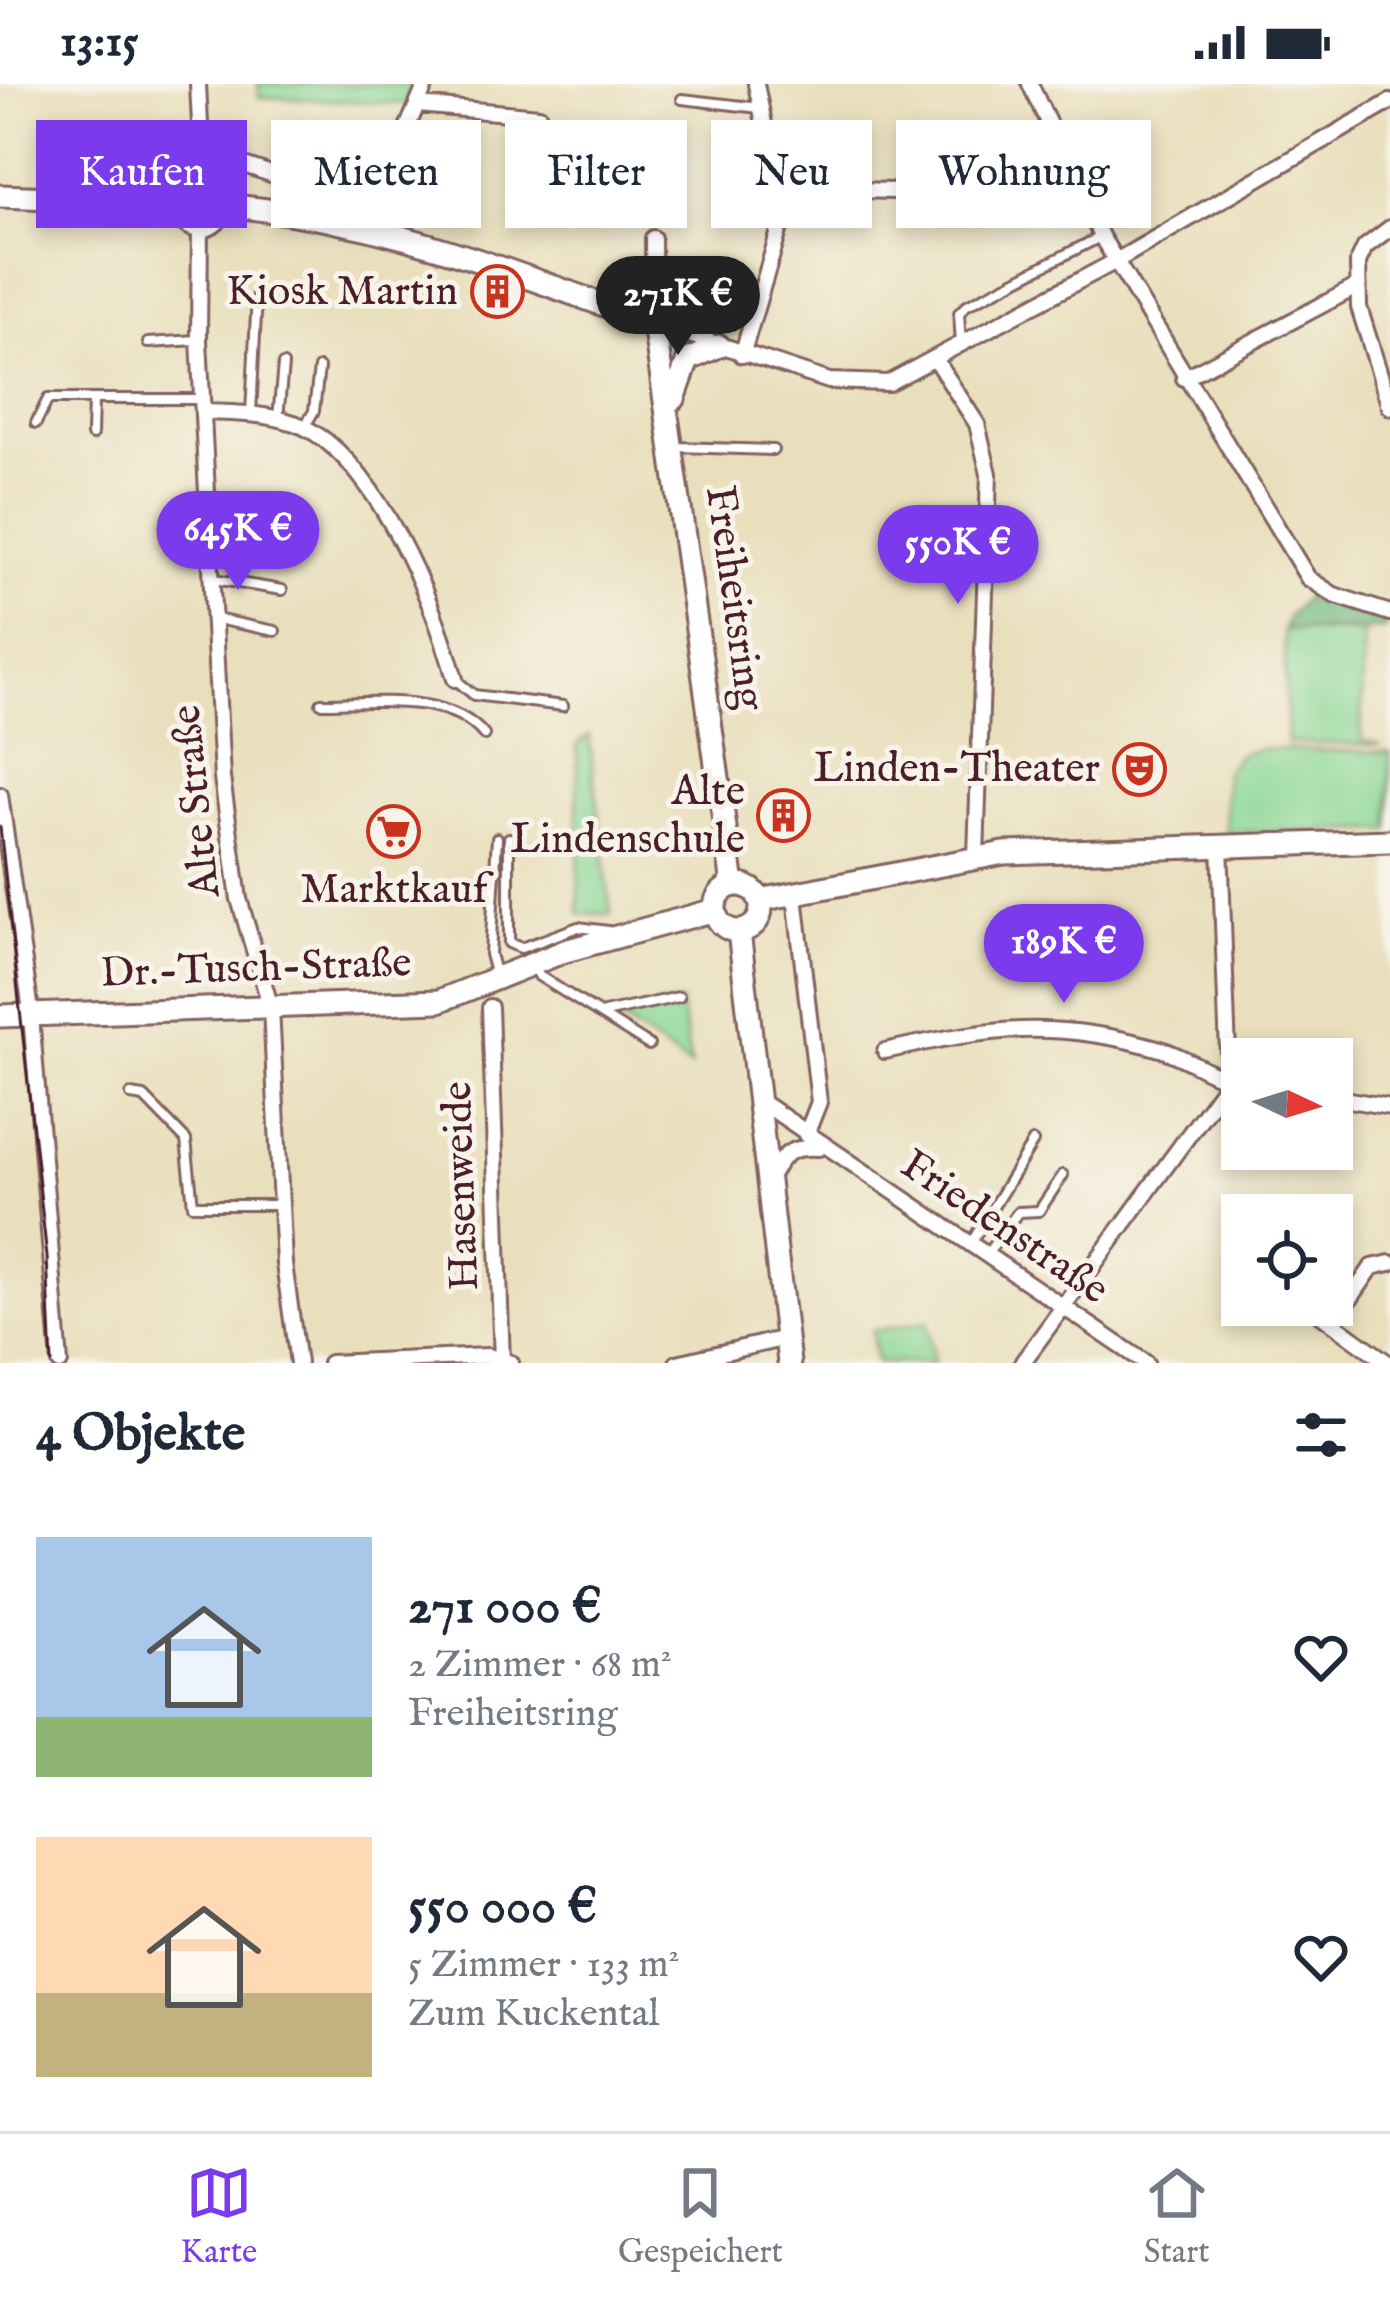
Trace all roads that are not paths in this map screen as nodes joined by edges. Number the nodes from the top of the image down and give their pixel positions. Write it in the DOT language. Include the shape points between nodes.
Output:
graph roads {
  1 [pos="198,84"];
  2 [pos="426,84"];
  3 [pos="756,84"];
  4 [pos="1030,84"];
  5 [pos="682,99"];
  6 [pos="1390,102"];
  7 [pos="418,105"];
  8 [pos="762,108"];
  9 [pos="201,120"];
  10 [pos="411,120"];
  11 [pos="543,120"];
  12 [pos="764,120"];
  13 [pos="1045,120"];
  14 [pos="0,196"];
  15 [pos="36,197"];
  16 [pos="200,228"];
  17 [pos="376,228"];
  18 [pos="776,228"];
  19 [pos="1097,228"];
  20 [pos="1390,228"];
  21 [pos="1101,236"];
  22 [pos="653,238"];
  23 [pos="1116,261"];
  24 [pos="1357,287"];
  25 [pos="257,295"];
  26 [pos="654,322"];
  27 [pos="199,340"];
  28 [pos="148,344"];
  29 [pos="961,344"];
  30 [pos="719,346"];
  31 [pos="742,355"];
  32 [pos="935,359"];
  33 [pos="283,365"];
  34 [pos="320,368"];
  35 [pos="1184,377"];
  36 [pos="93,399"];
  37 [pos="202,405"];
  38 [pos="1390,407"];
  39 [pos="251,415"];
  40 [pos="671,417"];
  41 [pos="278,420"];
  42 [pos="36,424"];
  43 [pos="304,428"];
  44 [pos="92,435"];
  45 [pos="675,447"];
  46 [pos="773,450"];
  47 [pos="210,528"];
  48 [pos="296,544"];
  49 [pos="212,579"];
  50 [pos="282,590"];
  51 [pos="1390,613"];
  52 [pos="214,619"];
  53 [pos="275,631"];
  54 [pos="455,679"];
  55 [pos="321,703"];
  56 [pos="563,706"];
  57 [pos="484,735"];
  58 [pos="0,795"];
  59 [pos="497,838"];
  60 [pos="509,838"];
  61 [pos="1390,841"];
  62 [pos="1220,845"];
  63 [pos="976,856"];
  64 [pos="733,885"];
  65 [pos="795,896"];
  66 [pos="760,900"];
  67 [pos="715,910"];
  68 [pos="740,931"];
  69 [pos="615,934"];
  70 [pos="534,965"];
  71 [pos="497,980"];
  72 [pos="679,998"];
  73 [pos="490,1007"];
  74 [pos="271,1008"];
  75 [pos="600,1013"];
  76 [pos="31,1015"];
  77 [pos="0,1016"];
  78 [pos="1233,1038"];
  79 [pos="649,1046"];
  80 [pos="885,1051"];
  81 [pos="1221,1074"];
  82 [pos="131,1095"];
  83 [pos="756,1097"];
  84 [pos="1221,1101"];
  85 [pos="1353,1101"];
  86 [pos="1390,1107"];
  87 [pos="806,1136"];
  88 [pos="1033,1142"];
  89 [pos="824,1148"];
  90 [pos="1063,1175"];
  91 [pos="767,1184"];
  92 [pos="283,1204"];
  93 [pos="970,1244"];
  94 [pos="987,1256"];
  95 [pos="1390,1263"];
  96 [pos="1353,1295"];
  97 [pos="1063,1309"];
  98 [pos="1336,1326"];
  99 [pos="786,1338"];
  100 [pos="505,1361"];
  101 [pos="60,1363"];
  102 [pos="298,1363"];
  103 [pos="330,1363"];
  104 [pos="677,1363"];
  105 [pos="789,1363"];
  106 [pos="1022,1363"];
  107 [pos="1146,1363"];
  108 [pos="1388,1363"];
  1 -- 9 [label="street"];
  2 -- 7 [label="street"];
  3 -- 8 [label="street"];
  4 -- 13 [label="street"];
  5 -- 8 [label="lane"];
  6 -- 23 [label="street"];
  7 -- 10 [label="street"];
  7 -- 11 [label="street" via="531,112"];
  8 -- 12 [label="street"];
  14 -- 15 [label="main road"];
  16 -- 27 [label="street, Alte Straße"];
  17 -- 26 [label="main road"];
  18 -- 31 [label="street"];
  19 -- 21 [label="street"];
  20 -- 24 [label="street" via="1365,247"];
  21 -- 23 [label="street"];
  21 -- 29 [label="lane" via="967,305 959,313"];
  22 -- 26 [label="street"];
  23 -- 29 [label="street"];
  23 -- 35 [label="street"];
  24 -- 35 [label="street"];
  24 -- 38 [label="street"];
  25 -- 39 [label="lane"];
  26 -- 30 [label="street"];
  26 -- 40 [label="main road, Freiheitsring"];
  27 -- 28 [label="lane"];
  27 -- 37 [label="street, Alte Straße"];
  29 -- 32 [label="street"];
  30 -- 31 [label="street"];
  30 -- 40 [label="main road" via="682,367"];
  31 -- 32 [label="street" via="870,386"];
  32 -- 63 [label="street" via="976,424 988,474"];
  33 -- 41 [label="lane"];
  34 -- 43 [label="lane"];
  35 -- 51 [label="street" via="1308,578"];
  36 -- 37 [label="lane"];
  36 -- 42 [label="lane" via="48,399"];
  36 -- 44 [label="lane"];
  37 -- 39 [label="street"];
  37 -- 47 [label="street, Alte Straße"];
  39 -- 41 [label="street"];
  40 -- 45 [label="main road, Freiheitsring"];
  41 -- 43 [label="street"];
  43 -- 54 [label="street" via="343,460 402,543"];
  45 -- 46 [label="lane"];
  45 -- 64 [label="main road, Freiheitsring"];
  47 -- 48 [label="lane"];
  47 -- 49 [label="street, Alte Straße"];
  49 -- 50 [label="lane"];
  49 -- 52 [label="street, Alte Straße"];
  52 -- 53 [label="lane"];
  52 -- 74 [label="street, Alte Straße" via="226,825"];
  54 -- 56 [label="lane" via="474,694"];
  55 -- 57 [label="lane" via="451,712"];
  58 -- 76 [label="street"];
  59 -- 71 [label="lane" via="490,911"];
  60 -- 69 [label="lane" via="509,943 521,948 589,925"];
  61 -- 62 [label="main road"];
  62 -- 63 [label="main road"];
  62 -- 78 [label="street"];
  63 -- 65 [label="main road"];
  64 -- 66 [label="main road"];
  64 -- 67 [label="main road" via="719,894"];
  65 -- 66 [label="main road"];
  65 -- 87 [label="street" via="819,1102"];
  66 -- 68 [label="main road" via="757,920"];
  67 -- 68 [label="main road" via="720,923"];
  67 -- 69 [label="main road, Dr.-Tusch-Straße"];
  68 -- 83 [label="main road"];
  69 -- 70 [label="main road, Dr.-Tusch-Straße"];
  70 -- 71 [label="main road, Dr.-Tusch-Straße"];
  70 -- 75 [label="lane"];
  71 -- 74 [label="main road, Dr.-Tusch-Straße" via="422,1004"];
  72 -- 75 [label="lane"];
  73 -- 100 [label="street, Hasenweide"];
  74 -- 76 [label="main road, Dr.-Tusch-Straße"];
  74 -- 92 [label="street, Alte Straße"];
  75 -- 79 [label="lane"];
  76 -- 77 [label="main road, Dr.-Tusch-Straße"];
  76 -- 101 [label="street"];
  80 -- 81 [label="street" via="1036,1027 1160,1048"];
  82 -- 92 [label="lane" via="144,1097 186,1140 193,1204"];
  83 -- 87 [label="street, Friedenstraße"];
  83 -- 91 [label="main road"];
  84 -- 97 [label="street"];
  85 -- 86 [label="street"];
  87 -- 89 [label="street, Friedenstraße"];
  88 -- 93 [label="lane"];
  89 -- 91 [label="street" via="796,1146 783,1154"];
  89 -- 93 [label="street, Friedenstraße"];
  90 -- 94 [label="lane" via="1039,1211 1018,1212"];
  91 -- 99 [label="main road"];
  92 -- 102 [label="street, Alte Straße" via="282,1310"];
  93 -- 94 [label="street, Friedenstraße"];
  94 -- 97 [label="street, Friedenstraße"];
  95 -- 96 [label="street" via="1372,1267"];
  97 -- 106 [label="street"];
  97 -- 107 [label="street, Friedenstraße"];
  98 -- 108 [label="street"];
  99 -- 104 [label="street"];
  99 -- 105 [label="main road"];
  100 -- 103 [label="street"];
}
